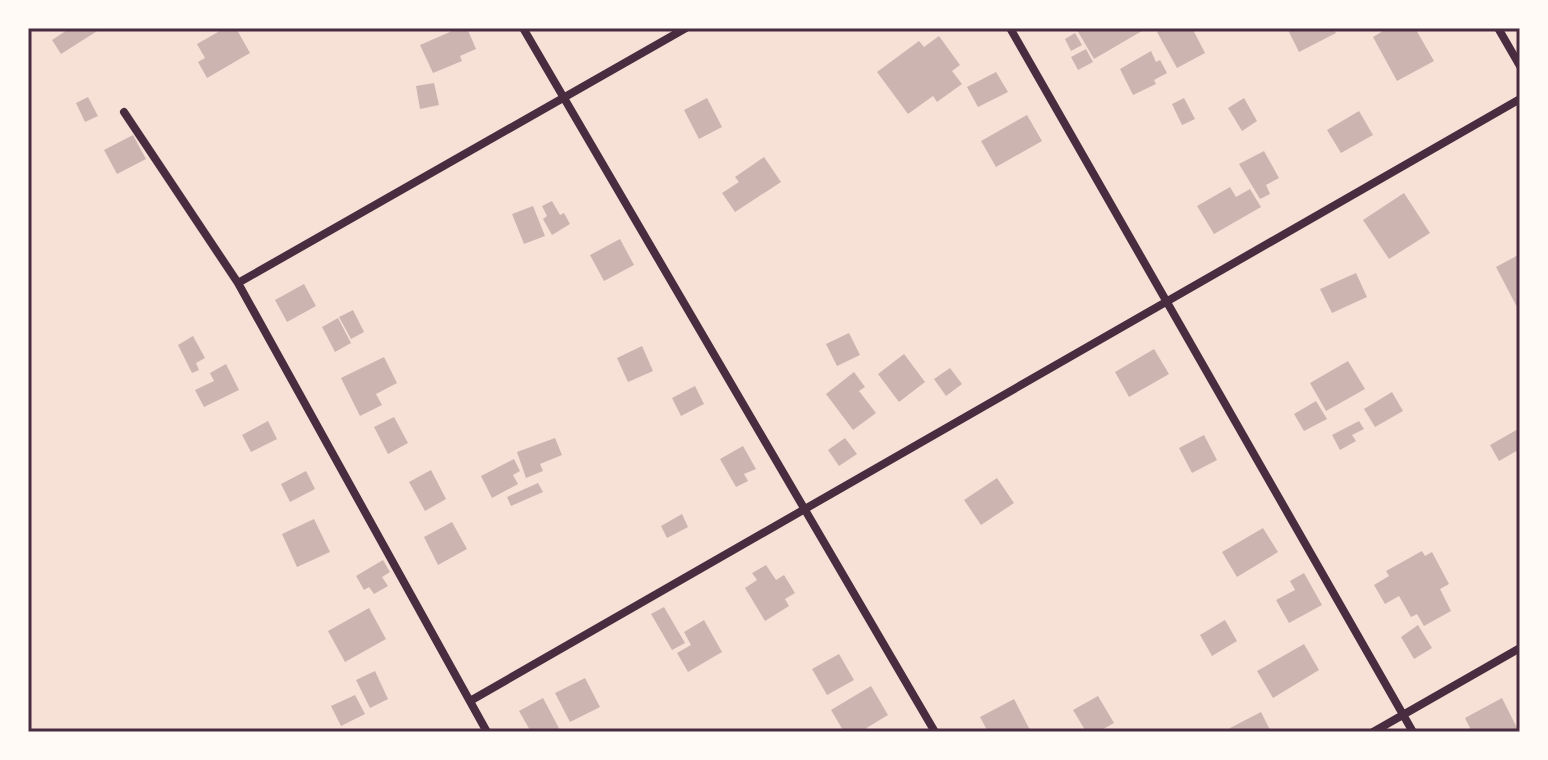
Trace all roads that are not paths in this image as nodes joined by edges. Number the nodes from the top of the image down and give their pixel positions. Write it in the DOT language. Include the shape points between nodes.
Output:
graph roads {
  1 [pos="523,28"];
  2 [pos="686,28"];
  3 [pos="1010,28"];
  4 [pos="1498,28"];
  5 [pos="1520,66"];
  6 [pos="563,98"];
  7 [pos="1520,99"];
  8 [pos="124,112"];
  9 [pos="238,283"];
  10 [pos="1167,302"];
  11 [pos="805,509"];
  12 [pos="1520,648"];
  13 [pos="470,701"];
  14 [pos="1403,714"];
  15 [pos="487,732"];
  16 [pos="935,732"];
  17 [pos="1373,732"];
  18 [pos="1413,732"];
  1 -- 6 [label="street"];
  2 -- 6 [label="street"];
  3 -- 10 [label="street"];
  4 -- 5 [label="street"];
  6 -- 9 [label="street"];
  6 -- 11 [label="street"];
  7 -- 10 [label="street"];
  8 -- 9 [label="street"];
  9 -- 13 [label="street"];
  10 -- 11 [label="street"];
  10 -- 14 [label="street"];
  11 -- 13 [label="street"];
  11 -- 16 [label="street"];
  12 -- 14 [label="street"];
  13 -- 15 [label="street"];
  14 -- 17 [label="street"];
  14 -- 18 [label="street"];
}
